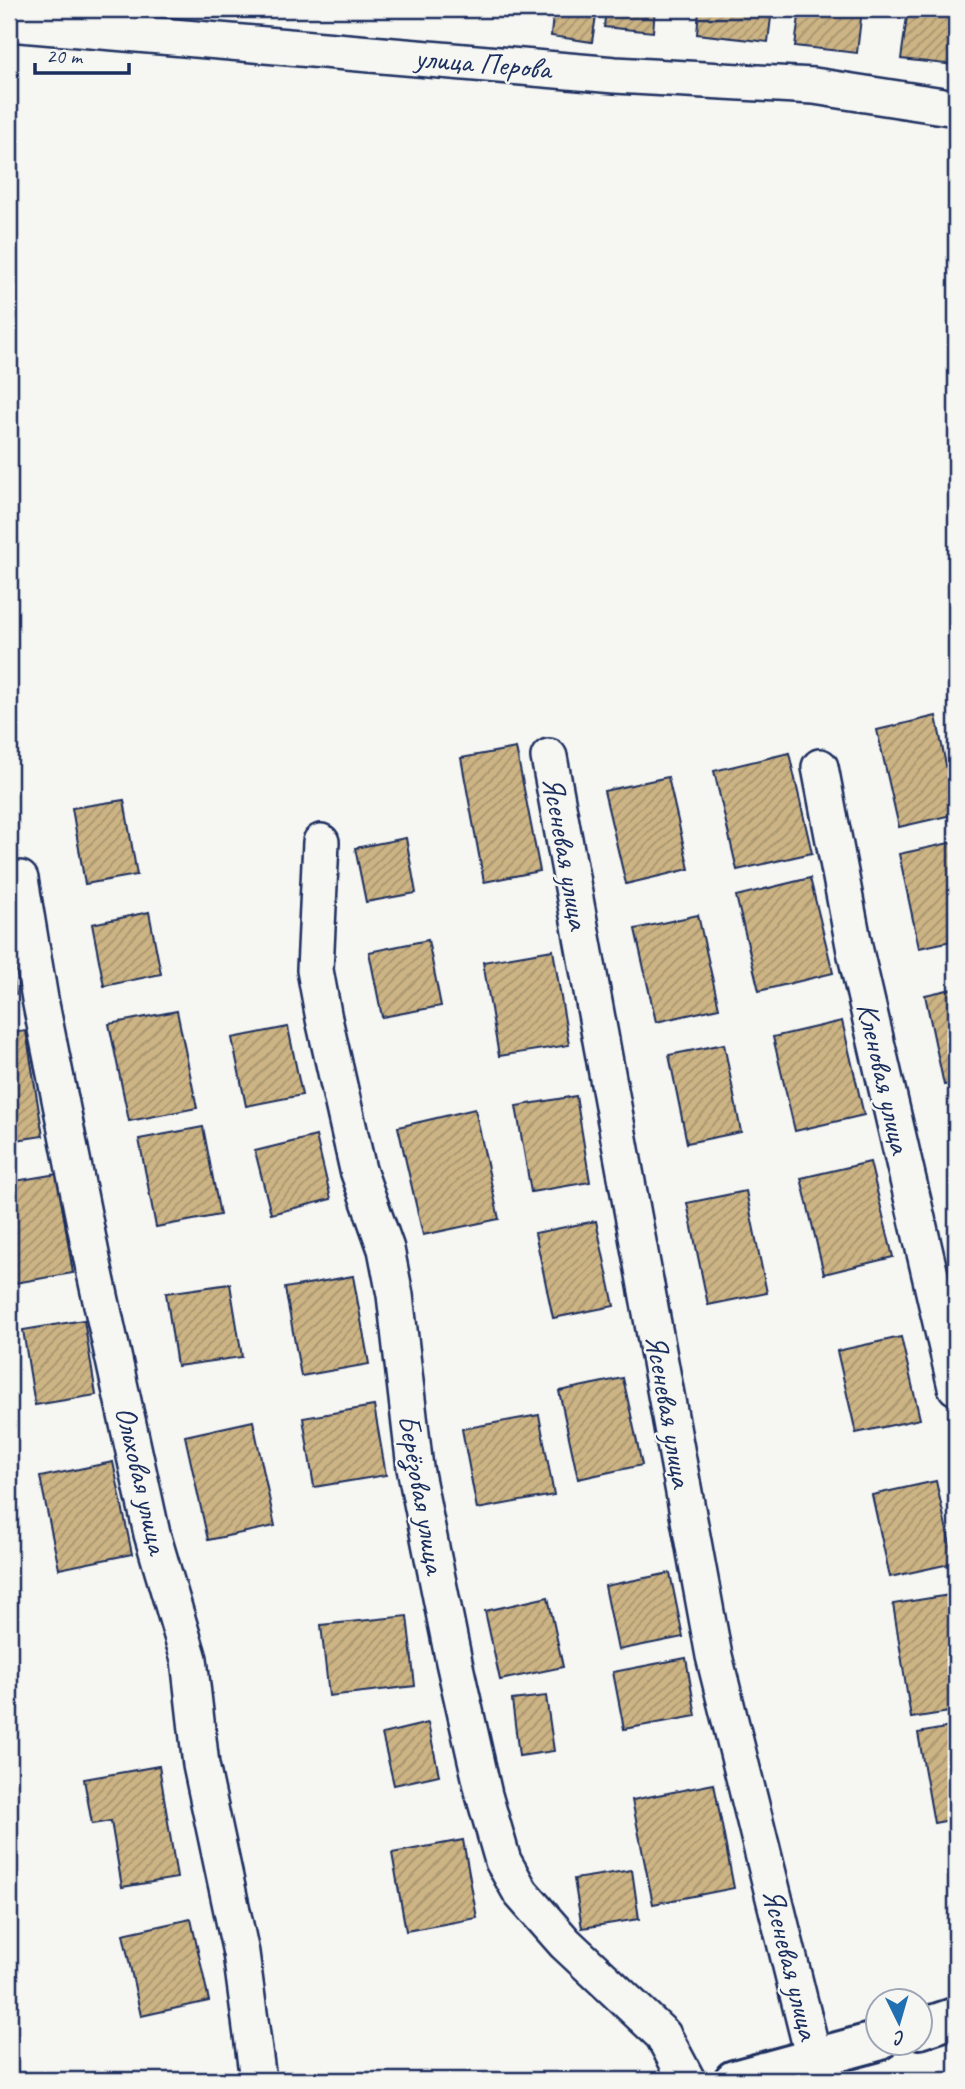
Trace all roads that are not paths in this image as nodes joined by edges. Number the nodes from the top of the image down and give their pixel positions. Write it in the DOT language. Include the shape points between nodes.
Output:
graph roads {
  1 [pos="9,23"];
  2 [pos="956,108"];
  3 [pos="549,757"];
  4 [pos="820,767"];
  5 [pos="321,842"];
  6 [pos="20,879"];
  7 [pos="956,1387"];
  8 [pos="956,2017"];
  9 [pos="934,2024"];
  10 [pos="864,2045"];
  11 [pos="814,2059"];
  12 [pos="258,2080"];
  13 [pos="687,2080"];
  14 [pos="734,2080"];
  1 -- 2 [label="street, улица Перова" via="615,75 801,85"];
  3 -- 11 [label="street, Ясеневая улица" via="714,1656"];
  4 -- 7 [label="street, Кленовая улица" via="855,951"];
  5 -- 13 [label="street, Берёзовая улица" via="317,982 358,1170 386,1249 415,1468 457,1675 503,1861 521,1893 565,1943 663,2035"];
  6 -- 12 [label="street, Ольховая улица" via="96,1278 152,1534 190,1659 201,1765 242,1954"];
  8 -- 9 [label="main road"];
  10 -- 11 [label="main road"];
  11 -- 14 [label="main road"];
}
